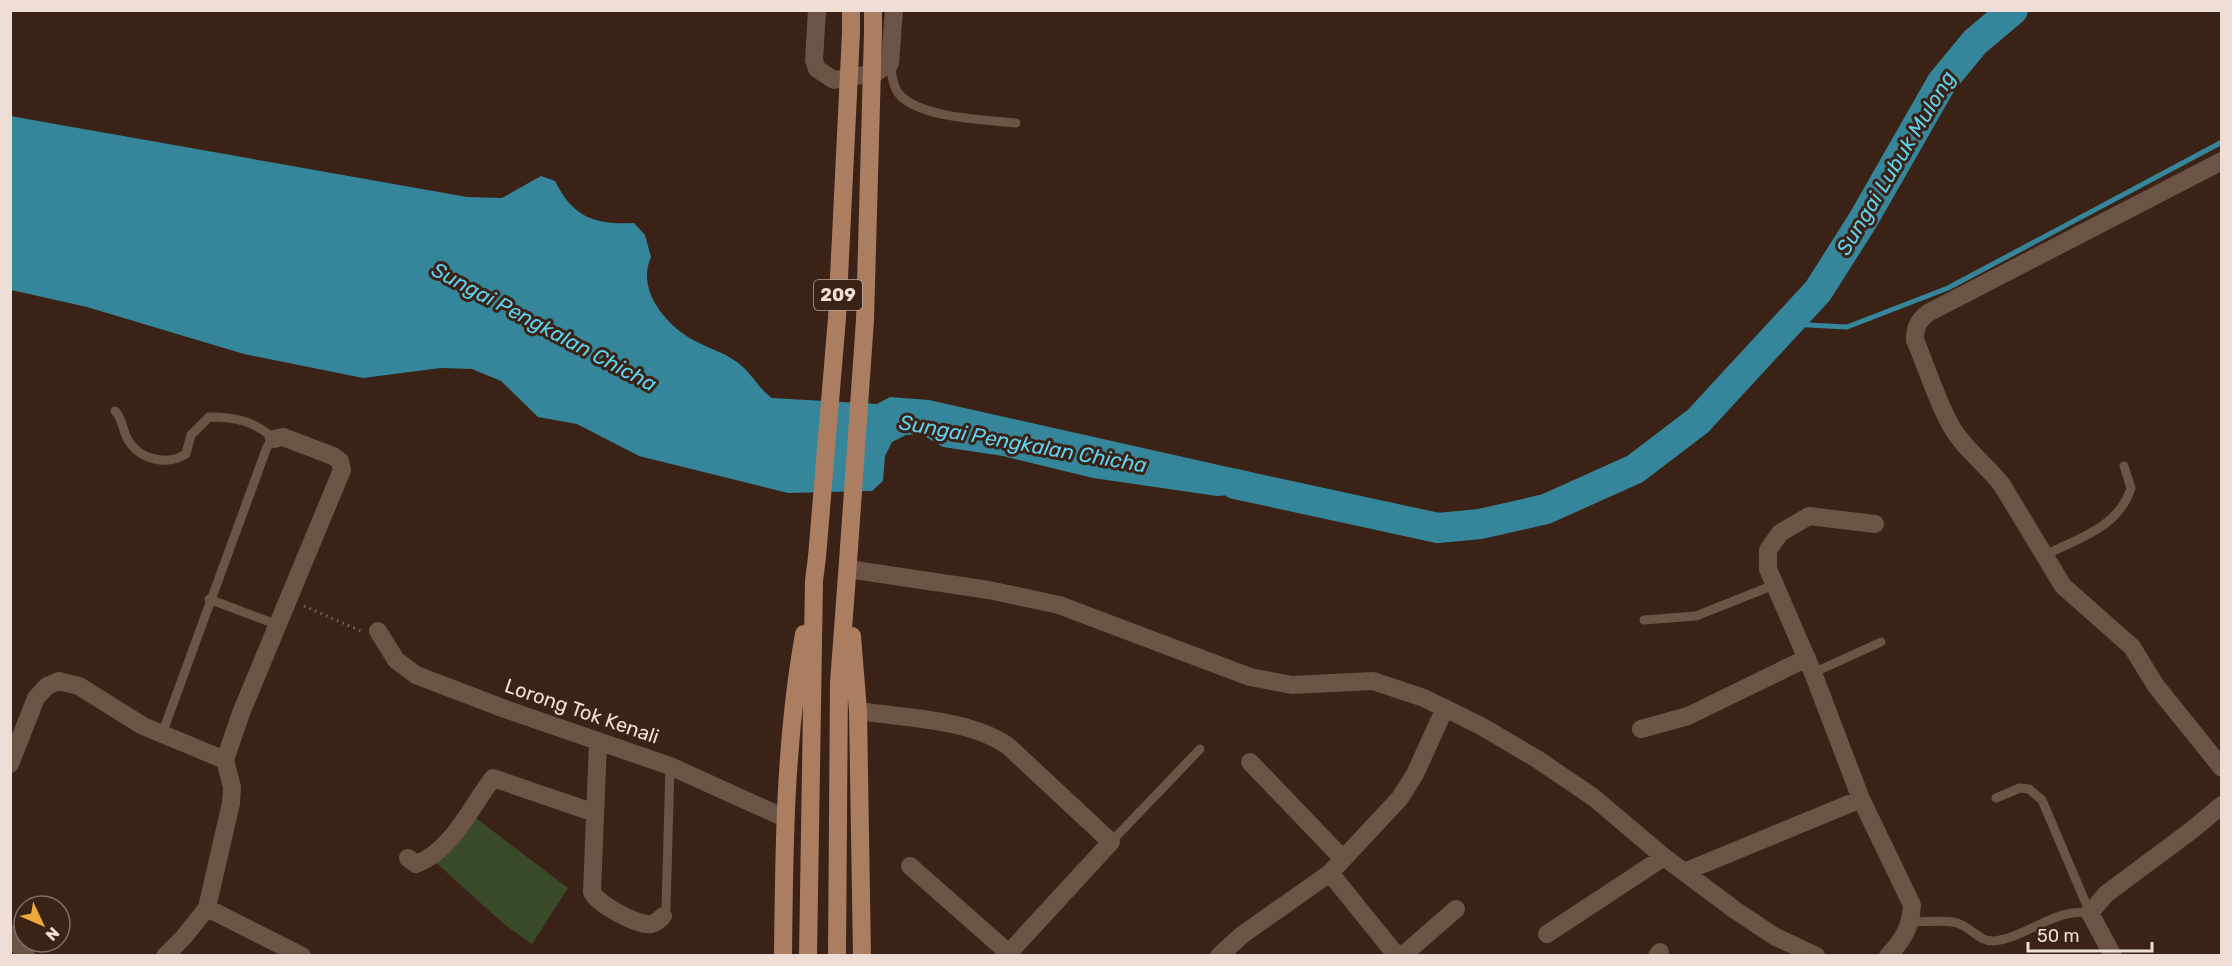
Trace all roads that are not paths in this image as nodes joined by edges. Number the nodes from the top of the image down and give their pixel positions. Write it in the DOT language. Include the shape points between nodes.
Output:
graph roads {
  1 [pos="817,10"];
  2 [pos="851,10"];
  3 [pos="873,10"];
  4 [pos="894,10"];
  5 [pos="890,63"];
  6 [pos="1016,123"];
  7 [pos="2222,161"];
  8 [pos="115,411"];
  9 [pos="274,439"];
  10 [pos="2124,466"];
  11 [pos="1875,524"];
  12 [pos="2045,555"];
  13 [pos="848,578"];
  14 [pos="814,581"];
  15 [pos="1774,585"];
  16 [pos="209,599"];
  17 [pos="1644,620"];
  18 [pos="278,625"];
  19 [pos="378,632"];
  20 [pos="1881,642"];
  21 [pos="1810,666"];
  22 [pos="1445,708"];
  23 [pos="858,711"];
  24 [pos="1641,729"];
  25 [pos="162,734"];
  26 [pos="598,742"];
  27 [pos="1200,748"];
  28 [pos="12,758"];
  29 [pos="225,760"];
  30 [pos="1250,762"];
  31 [pos="670,766"];
  32 [pos="2222,768"];
  33 [pos="1996,798"];
  34 [pos="1861,799"];
  35 [pos="2222,805"];
  36 [pos="595,813"];
  37 [pos="785,818"];
  38 [pos="1111,842"];
  39 [pos="1664,857"];
  40 [pos="408,858"];
  41 [pos="1343,859"];
  42 [pos="910,866"];
  43 [pos="1684,872"];
  44 [pos="1330,873"];
  45 [pos="207,908"];
  46 [pos="1456,909"];
  47 [pos="2090,913"];
  48 [pos="663,916"];
  49 [pos="1911,922"];
  50 [pos="10,933"];
  51 [pos="1547,934"];
  52 [pos="837,948"];
  53 [pos="1009,954"];
  54 [pos="26,956"];
  55 [pos="165,956"];
  56 [pos="302,956"];
  57 [pos="783,956"];
  58 [pos="808,956"];
  59 [pos="862,956"];
  60 [pos="1219,956"];
  61 [pos="1397,956"];
  62 [pos="1402,956"];
  63 [pos="1816,956"];
  64 [pos="1888,956"];
  65 [pos="2113,956"];
  1 -- 5 [label="street" via="814,60 824,76 834,80 875,73"];
  2 -- 14 [label="main road, 209, bridge" via="837,318"];
  3 -- 13 [label="main road, 209, bridge" via="865,320"];
  4 -- 5 [label="street"];
  5 -- 6 [label="lane" via="894,86 903,99 941,116"];
  7 -- 12 [label="street" via="1928,313 1915,328 1915,340 1951,426 2002,485"];
  8 -- 9 [label="lane" via="123,419 127,439 139,453 165,462 186,454 191,435 209,417 239,418"];
  9 -- 16 [label="lane" via="267,447"];
  9 -- 18 [label="street" via="283,437 333,456 340,461 342,470"];
  10 -- 12 [label="lane" via="2131,488 2118,514 2103,526"];
  11 -- 15 [label="street" via="1809,516 1780,533 1768,550 1768,569"];
  12 -- 32 [label="street" via="2063,586 2132,647 2156,686"];
  13 -- 22 [label="street" via="988,590 1059,605 1250,676 1292,685 1373,681"];
  13 -- 23 [label="main road"];
  13 -- 52 [label="main road, 209" via="839,683"];
  14 -- 37 [label="main road" via="797,677"];
  14 -- 58 [label="main road, 209"];
  15 -- 17 [label="lane" via="1696,616"];
  15 -- 21 [label="street"];
  16 -- 18 [label="lane"];
  16 -- 25 [label="lane"];
  18 -- 29 [label="street"];
  19 -- 26 [label="street, Lorong Tok Kenali" via="396,660 416,675"];
  20 -- 21 [label="lane"];
  21 -- 24 [label="street" via="1688,716"];
  21 -- 34 [label="street"];
  22 -- 39 [label="street" via="1537,759 1593,797"];
  22 -- 41 [label="street" via="1400,798"];
  23 -- 38 [label="street" via="990,734 1008,746"];
  23 -- 59 [label="main road"];
  25 -- 28 [label="street" via="79,686 59,681 47,686 36,698"];
  25 -- 29 [label="street"];
  26 -- 31 [label="street, Lorong Tok Kenali"];
  26 -- 36 [label="street"];
  27 -- 38 [label="lane"];
  29 -- 45 [label="street" via="232,787 231,803"];
  30 -- 41 [label="street"];
  31 -- 37 [label="street, Lorong Tok Kenali"];
  31 -- 48 [label="lane"];
  33 -- 47 [label="lane" via="2020,788 2036,793 2042,800"];
  34 -- 43 [label="street"];
  34 -- 49 [label="street" via="1912,905"];
  35 -- 47 [label="street" via="2106,894"];
  36 -- 40 [label="street" via="493,778 433,855 416,864"];
  36 -- 48 [label="street" via="591,887 594,897 640,923 649,925"];
  37 -- 57 [label="main road"];
  38 -- 53 [label="street"];
  39 -- 43 [label="street"];
  39 -- 51 [label="street"];
  41 -- 44 [label="street"];
  42 -- 53 [label="street"];
  43 -- 63 [label="street" via="1774,936"];
  44 -- 60 [label="street" via="1242,935"];
  44 -- 61 [label="street"];
  45 -- 55 [label="street"];
  45 -- 56 [label="street"];
  46 -- 62 [label="street"];
  47 -- 49 [label="lane" via="2067,912 2022,934 1994,941 1983,940 1955,922"];
  47 -- 65 [label="street"];
  49 -- 64 [label="street"];
  50 -- 54 [label="street"];
}
